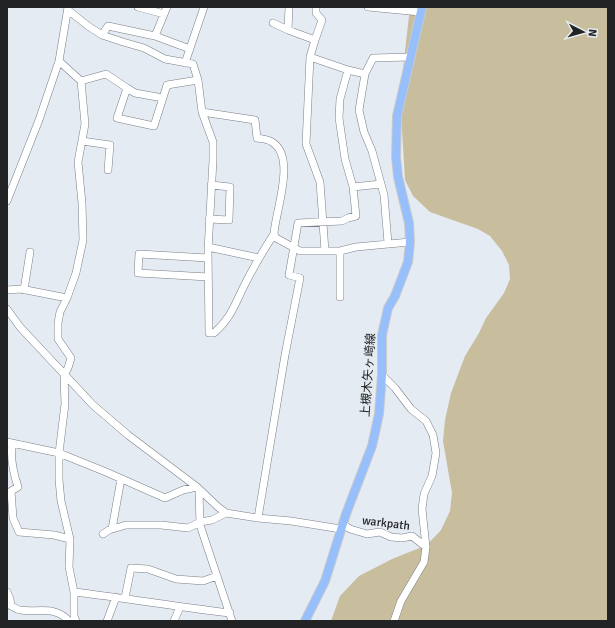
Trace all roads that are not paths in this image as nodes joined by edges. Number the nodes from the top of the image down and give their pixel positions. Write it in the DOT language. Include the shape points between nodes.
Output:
graph roads {
  1 [pos="138,7"];
  2 [pos="204,7"];
  3 [pos="289,7"];
  4 [pos="316,7"];
  5 [pos="368,7"];
  6 [pos="68,8"];
  7 [pos="166,10"];
  8 [pos="421,10"];
  9 [pos="273,23"];
  10 [pos="288,30"];
  11 [pos="102,35"];
  12 [pos="155,36"];
  13 [pos="315,40"];
  14 [pos="190,49"];
  15 [pos="310,56"];
  16 [pos="410,57"];
  17 [pos="59,61"];
  18 [pos="185,63"];
  19 [pos="348,70"];
  20 [pos="365,74"];
  21 [pos="198,80"];
  22 [pos="81,81"];
  23 [pos="127,88"];
  24 [pos="163,98"];
  25 [pos="202,112"];
  26 [pos="82,141"];
  27 [pos="108,170"];
  28 [pos="381,184"];
  29 [pos="212,185"];
  30 [pos="353,187"];
  31 [pos="7,201"];
  32 [pos="209,219"];
  33 [pos="323,222"];
  34 [pos="274,234"];
  35 [pos="410,242"];
  36 [pos="388,243"];
  37 [pos="208,247"];
  38 [pos="293,247"];
  39 [pos="325,251"];
  40 [pos="340,251"];
  41 [pos="30,252"];
  42 [pos="208,258"];
  43 [pos="259,258"];
  44 [pos="208,277"];
  45 [pos="7,290"];
  46 [pos="24,290"];
  47 [pos="340,297"];
  48 [pos="67,298"];
  49 [pos="7,309"];
  50 [pos="64,375"];
  51 [pos="382,375"];
  52 [pos="10,442"];
  53 [pos="59,453"];
  54 [pos="121,479"];
  55 [pos="198,489"];
  56 [pos="226,513"];
  57 [pos="258,518"];
  58 [pos="200,522"];
  59 [pos="342,526"];
  60 [pos="112,529"];
  61 [pos="103,534"];
  62 [pos="70,539"];
  63 [pos="426,547"];
  64 [pos="217,576"];
  65 [pos="7,592"];
  66 [pos="74,592"];
  67 [pos="116,597"];
  68 [pos="125,598"];
  69 [pos="180,607"];
  70 [pos="230,612"];
  71 [pos="69,621"];
  72 [pos="76,621"];
  73 [pos="107,621"];
  74 [pos="174,621"];
  75 [pos="232,621"];
  76 [pos="305,621"];
  77 [pos="394,621"];
  1 -- 7 [label="street"];
  2 -- 14 [label="street"];
  3 -- 10 [label="street"];
  4 -- 13 [label="street" via="316,12 322,20"];
  5 -- 8 [label="street"];
  6 -- 11 [label="street"];
  6 -- 17 [label="street"];
  7 -- 12 [label="street"];
  8 -- 16 [label="main road, 上槻木矢ヶ崎線"];
  9 -- 10 [label="street"];
  10 -- 13 [label="street"];
  11 -- 12 [label="street" via="108,26"];
  11 -- 18 [label="street" via="144,48 165,59"];
  12 -- 14 [label="street"];
  13 -- 15 [label="street"];
  14 -- 18 [label="street"];
  15 -- 19 [label="street"];
  15 -- 33 [label="street" via="306,144 320,182"];
  16 -- 20 [label="street" via="373,58"];
  16 -- 35 [label="main road, 上槻木矢ヶ崎線" via="396,116 395,142 398,177 409,222"];
  17 -- 22 [label="street"];
  17 -- 31 [label="street"];
  18 -- 21 [label="street" via="194,64"];
  19 -- 20 [label="street"];
  19 -- 30 [label="street" via="340,99 339,118 345,159"];
  20 -- 28 [label="street" via="359,110"];
  21 -- 24 [label="street" via="167,85"];
  21 -- 25 [label="street"];
  22 -- 23 [label="street" via="106,74"];
  22 -- 26 [label="street" via="85,124"];
  23 -- 24 [label="street" via="135,93"];
  23 -- 24 [label="street" via="118,118 154,126"];
  25 -- 29 [label="street" via="213,142"];
  25 -- 34 [label="street" via="255,120 257,138 272,142 279,149 285,168"];
  26 -- 27 [label="street" via="110,145"];
  26 -- 48 [label="street" via="78,162 83,240 76,273"];
  28 -- 30 [label="street"];
  28 -- 36 [label="street"];
  29 -- 32 [label="street"];
  29 -- 32 [label="street" via="230,187 229,220"];
  30 -- 33 [label="street" via="356,216 342,221"];
  32 -- 37 [label="street"];
  33 -- 38 [label="street" via="298,223"];
  33 -- 39 [label="street"];
  34 -- 38 [label="street" via="276,238"];
  34 -- 43 [label="street"];
  35 -- 36 [label="street"];
  35 -- 51 [label="main road, 上槻木矢ヶ崎線" via="408,262 388,308 382,335"];
  36 -- 40 [label="street"];
  37 -- 42 [label="street"];
  37 -- 43 [label="street"];
  38 -- 39 [label="street" via="300,251"];
  38 -- 57 [label="street" via="288,275 300,278"];
  39 -- 40 [label="street"];
  40 -- 47 [label="street"];
  41 -- 46 [label="street"];
  42 -- 44 [label="street"];
  42 -- 44 [label="street" via="140,254 138,273"];
  43 -- 44 [label="street" via="231,314 224,325 214,333 209,333"];
  45 -- 46 [label="street"];
  46 -- 48 [label="street"];
  48 -- 50 [label="street" via="58,323 58,339 71,358"];
  49 -- 50 [label="street"];
  50 -- 53 [label="street" via="65,404"];
  50 -- 55 [label="street" via="110,420"];
  51 -- 59 [label="main road, 上槻木矢ヶ崎線" via="379,414 372,446"];
  51 -- 63 [label="street" via="426,421 433,435 436,453 422,509"];
  52 -- 53 [label="street"];
  52 -- 62 [label="street" via="14,476 18,486 11,491 12,511 18,532"];
  53 -- 54 [label="street"];
  53 -- 62 [label="street" via="61,501"];
  54 -- 55 [label="street" via="165,498 183,490"];
  54 -- 60 [label="street"];
  55 -- 56 [label="street"];
  55 -- 58 [label="street"];
  56 -- 57 [label="street, warkpath"];
  56 -- 58 [label="street" via="212,520"];
  57 -- 59 [label="street, warkpath"];
  58 -- 60 [label="street" via="188,528 145,524"];
  58 -- 64 [label="street"];
  59 -- 63 [label="street, warkpath" via="367,534 380,532 390,537 412,536"];
  59 -- 76 [label="main road, 上槻木矢ヶ崎線" via="325,581"];
  60 -- 61 [label="street"];
  62 -- 66 [label="street" via="69,567"];
  63 -- 77 [label="street" via="424,562 401,601"];
  64 -- 68 [label="street" via="203,581 176,579 148,569 131,568"];
  64 -- 70 [label="street"];
  65 -- 71 [label="street" via="11,606 17,610 50,610"];
  66 -- 67 [label="street"];
  66 -- 72 [label="street"];
  67 -- 68 [label="street"];
  67 -- 73 [label="street"];
  68 -- 69 [label="street"];
  69 -- 70 [label="street"];
  69 -- 74 [label="street"];
  70 -- 75 [label="street"];
}
